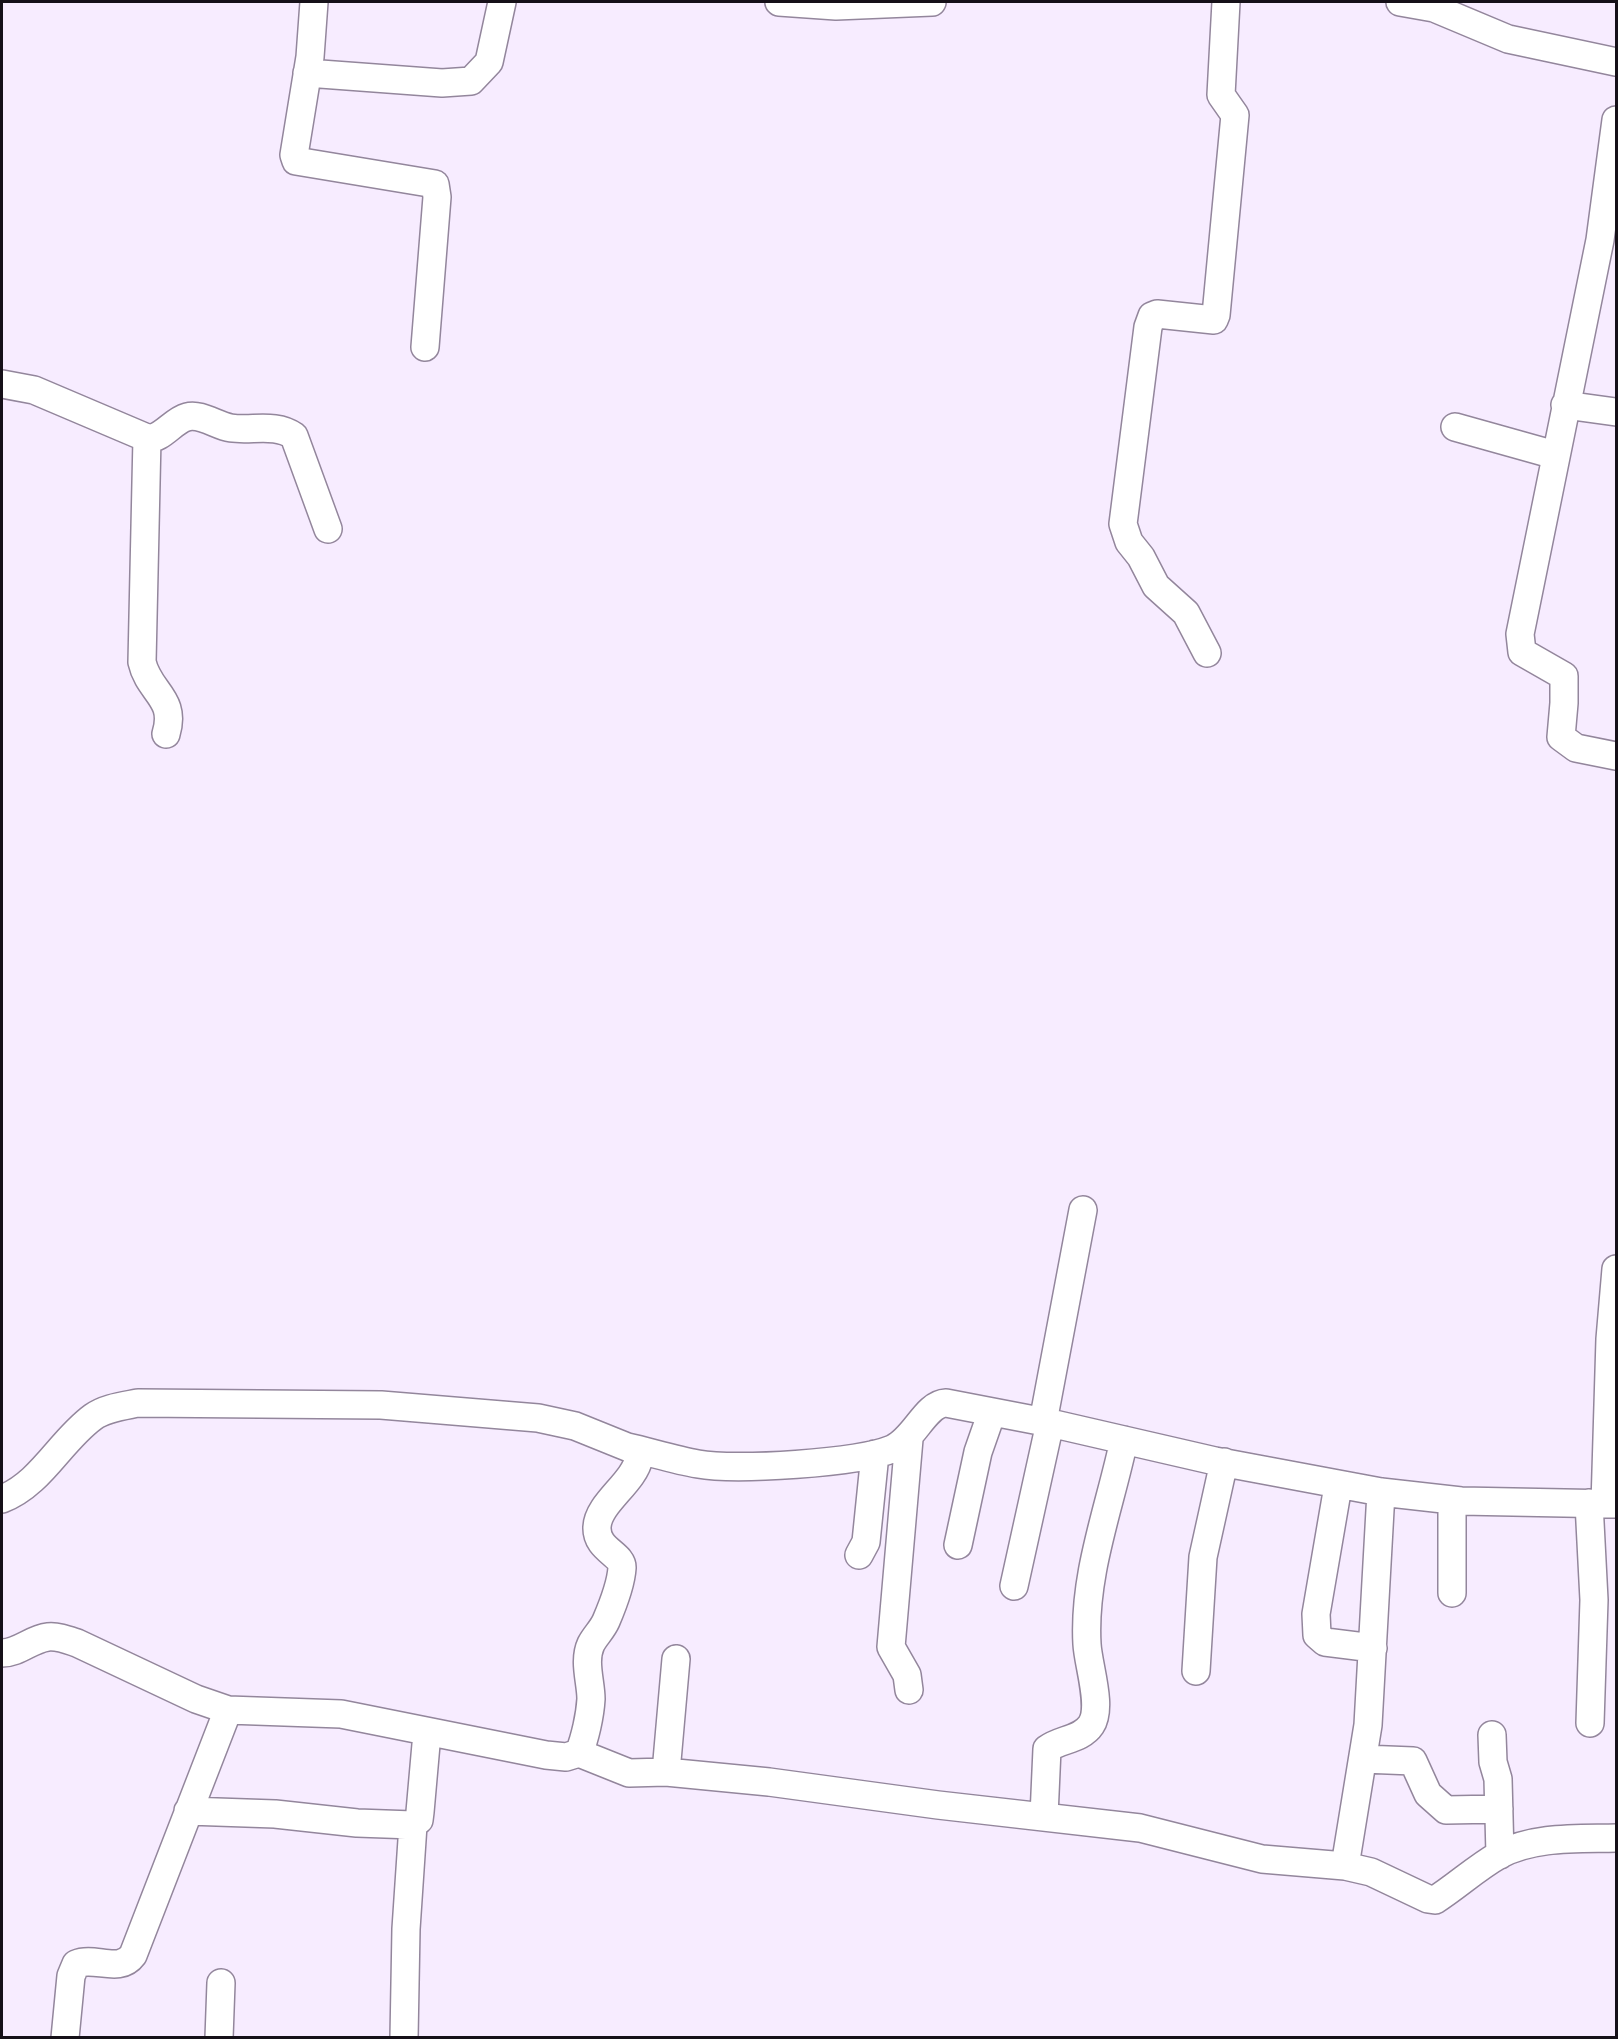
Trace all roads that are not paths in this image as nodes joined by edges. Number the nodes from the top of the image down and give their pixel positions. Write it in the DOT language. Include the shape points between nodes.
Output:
graph roads {
  1 [pos="314,2"];
  2 [pos="502,2"];
  3 [pos="779,2"];
  4 [pos="932,2"];
  5 [pos="1227,2"];
  6 [pos="1400,2"];
  7 [pos="1435,5"];
  8 [pos="1617,63"];
  9 [pos="308,73"];
  10 [pos="1617,120"];
  11 [pos="425,347"];
  12 [pos="2,384"];
  13 [pos="1565,405"];
  14 [pos="1617,412"];
  15 [pos="1455,427"];
  16 [pos="147,438"];
  17 [pos="1555,455"];
  18 [pos="328,529"];
  19 [pos="1207,652"];
  20 [pos="166,734"];
  21 [pos="1617,756"];
  22 [pos="1083,1210"];
  23 [pos="1617,1269"];
  24 [pos="992,1412"];
  25 [pos="1047,1423"];
  26 [pos="909,1439"];
  27 [pos="1124,1440"];
  28 [pos="627,1447"];
  29 [pos="875,1454"];
  30 [pos="1224,1462"];
  31 [pos="1338,1486"];
  32 [pos="1381,1492"];
  33 [pos="2,1499"];
  34 [pos="1452,1500"];
  35 [pos="1604,1504"];
  36 [pos="958,1545"];
  37 [pos="859,1555"];
  38 [pos="1014,1586"];
  39 [pos="1452,1593"];
  40 [pos="1373,1648"];
  41 [pos="2,1653"];
  42 [pos="676,1659"];
  43 [pos="1196,1671"];
  44 [pos="909,1690"];
  45 [pos="228,1710"];
  46 [pos="1590,1723"];
  47 [pos="427,1733"];
  48 [pos="1492,1735"];
  49 [pos="579,1753"];
  50 [pos="1363,1759"];
  51 [pos="666,1772"];
  52 [pos="1499,1809"];
  53 [pos="188,1811"];
  54 [pos="1044,1816"];
  55 [pos="413,1826"];
  56 [pos="1617,1838"];
  57 [pos="1500,1855"];
  58 [pos="1346,1866"];
  59 [pos="221,1983"];
  60 [pos="65,2037"];
  61 [pos="219,2037"];
  62 [pos="404,2037"];
  1 -- 9 [label="street"];
  2 -- 9 [label="street" via="489,62 471,81 430,83"];
  3 -- 4 [label="street" via="836,6"];
  5 -- 19 [label="street" via="1221,95 1235,115 1216,315 1214,320 1152,316 1123,524 1129,542 1156,586 1186,612"];
  6 -- 7 [label="street"];
  7 -- 8 [label="street" via="1508,39"];
  9 -- 11 [label="street" via="296,161 426,181 437,188"];
  10 -- 13 [label="street" via="1600,240"];
  12 -- 16 [label="street" via="34,390"];
  13 -- 14 [label="street"];
  13 -- 17 [label="street"];
  15 -- 17 [label="street"];
  16 -- 18 [label="street" via="154,439 169,426 195,416 234,428 289,432 294,436"];
  16 -- 20 [label="street" via="142,662 167,703 170,722"];
  17 -- 21 [label="street" via="1520,634 1522,652 1564,676 1561,737 1576,748"];
  22 -- 25 [label="street"];
  23 -- 35 [label="street" via="1610,1340"];
  24 -- 25 [label="street"];
  24 -- 26 [label="street" via="940,1404"];
  24 -- 36 [label="street" via="978,1452"];
  25 -- 27 [label="street"];
  25 -- 38 [label="street"];
  26 -- 29 [label="street"];
  26 -- 44 [label="street" via="891,1647 907,1675"];
  27 -- 30 [label="street"];
  27 -- 54 [label="street" via="1091,1576 1087,1644 1095,1692 1092,1724 1083,1734 1047,1749"];
  28 -- 29 [label="street" via="700,1465 755,1466"];
  28 -- 33 [label="street" via="575,1426 527,1417 381,1405 138,1403 93,1417 33,1478"];
  28 -- 49 [label="street" via="638,1452 638,1462 600,1515 597,1526 601,1545 617,1558 622,1570 606,1621 591,1645 591,1701"];
  29 -- 37 [label="street" via="866,1542"];
  30 -- 31 [label="street"];
  30 -- 43 [label="street" via="1203,1557"];
  31 -- 32 [label="street"];
  31 -- 40 [label="street" via="1316,1614 1317,1635 1324,1642"];
  32 -- 34 [label="street"];
  32 -- 40 [label="street"];
  34 -- 35 [label="street"];
  34 -- 39 [label="street"];
  35 -- 46 [label="street" via="1594,1600"];
  40 -- 50 [label="street"];
  41 -- 45 [label="street" via="23,1649 42,1638 58,1637 196,1700"];
  42 -- 51 [label="street"];
  45 -- 47 [label="street" via="341,1714"];
  45 -- 53 [label="street"];
  47 -- 49 [label="street" via="546,1755 566,1757"];
  47 -- 55 [label="street" via="420,1812"];
  48 -- 52 [label="street"];
  49 -- 51 [label="street" via="629,1773"];
  50 -- 52 [label="street" via="1413,1761 1428,1794 1446,1810"];
  50 -- 58 [label="street"];
  51 -- 54 [label="street"];
  52 -- 57 [label="street"];
  53 -- 55 [label="street"];
  53 -- 60 [label="street" via="128,1962 80,1962 74,1967"];
  54 -- 58 [label="street" via="1140,1828 1262,1859"];
  55 -- 62 [label="street"];
  56 -- 57 [label="street" via="1558,1839"];
  57 -- 58 [label="street" via="1435,1900 1371,1872"];
  59 -- 61 [label="street"];
}
